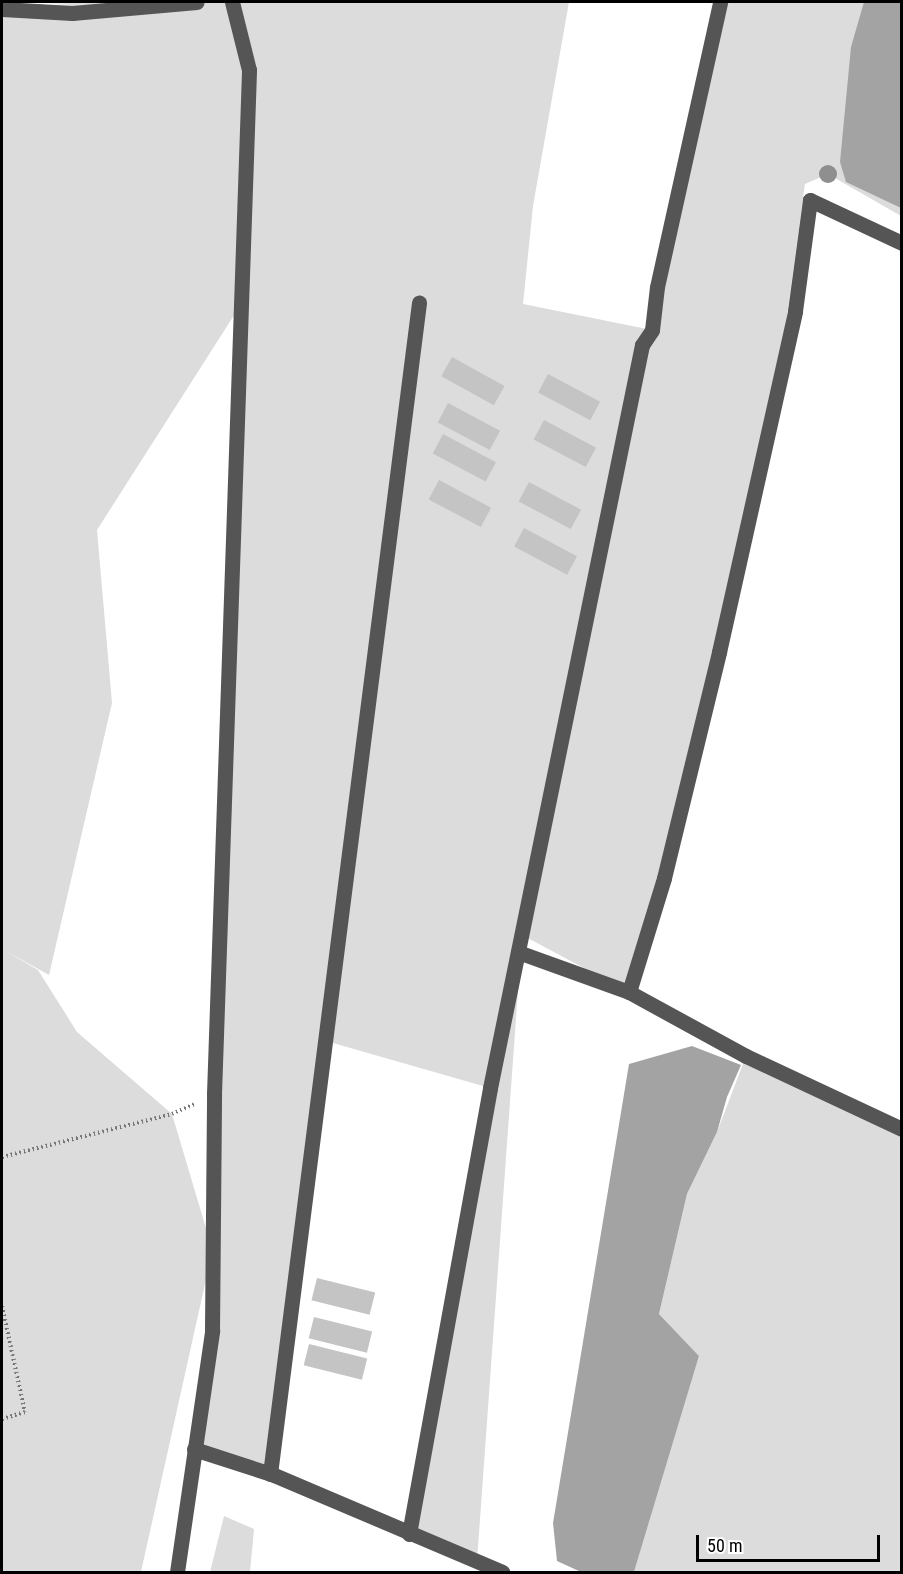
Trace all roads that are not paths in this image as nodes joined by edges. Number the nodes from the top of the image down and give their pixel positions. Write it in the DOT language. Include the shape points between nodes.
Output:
graph roads {
  1 [pos="198,2"];
  2 [pos="232,2"];
  3 [pos="720,2"];
  4 [pos="2,9"];
  5 [pos="902,243"];
  6 [pos="419,302"];
  7 [pos="518,952"];
  8 [pos="629,992"];
  9 [pos="902,1129"];
  10 [pos="194,1449"];
  11 [pos="270,1474"];
  12 [pos="409,1534"];
  13 [pos="177,1572"];
  14 [pos="502,1572"];
  1 -- 4 [label="street" via="72,13"];
  2 -- 10 [label="street" via="249,70 214,1094 212,1330"];
  3 -- 7 [label="street" via="657,287 652,330 642,345"];
  5 -- 8 [label="street" via="810,200 795,311 719,652 664,878"];
  6 -- 11 [label="street"];
  7 -- 8 [label="street"];
  7 -- 12 [label="street"];
  8 -- 9 [label="street" via="746,1056"];
  10 -- 11 [label="street"];
  10 -- 13 [label="street"];
  11 -- 12 [label="street"];
  12 -- 14 [label="street"];
}
